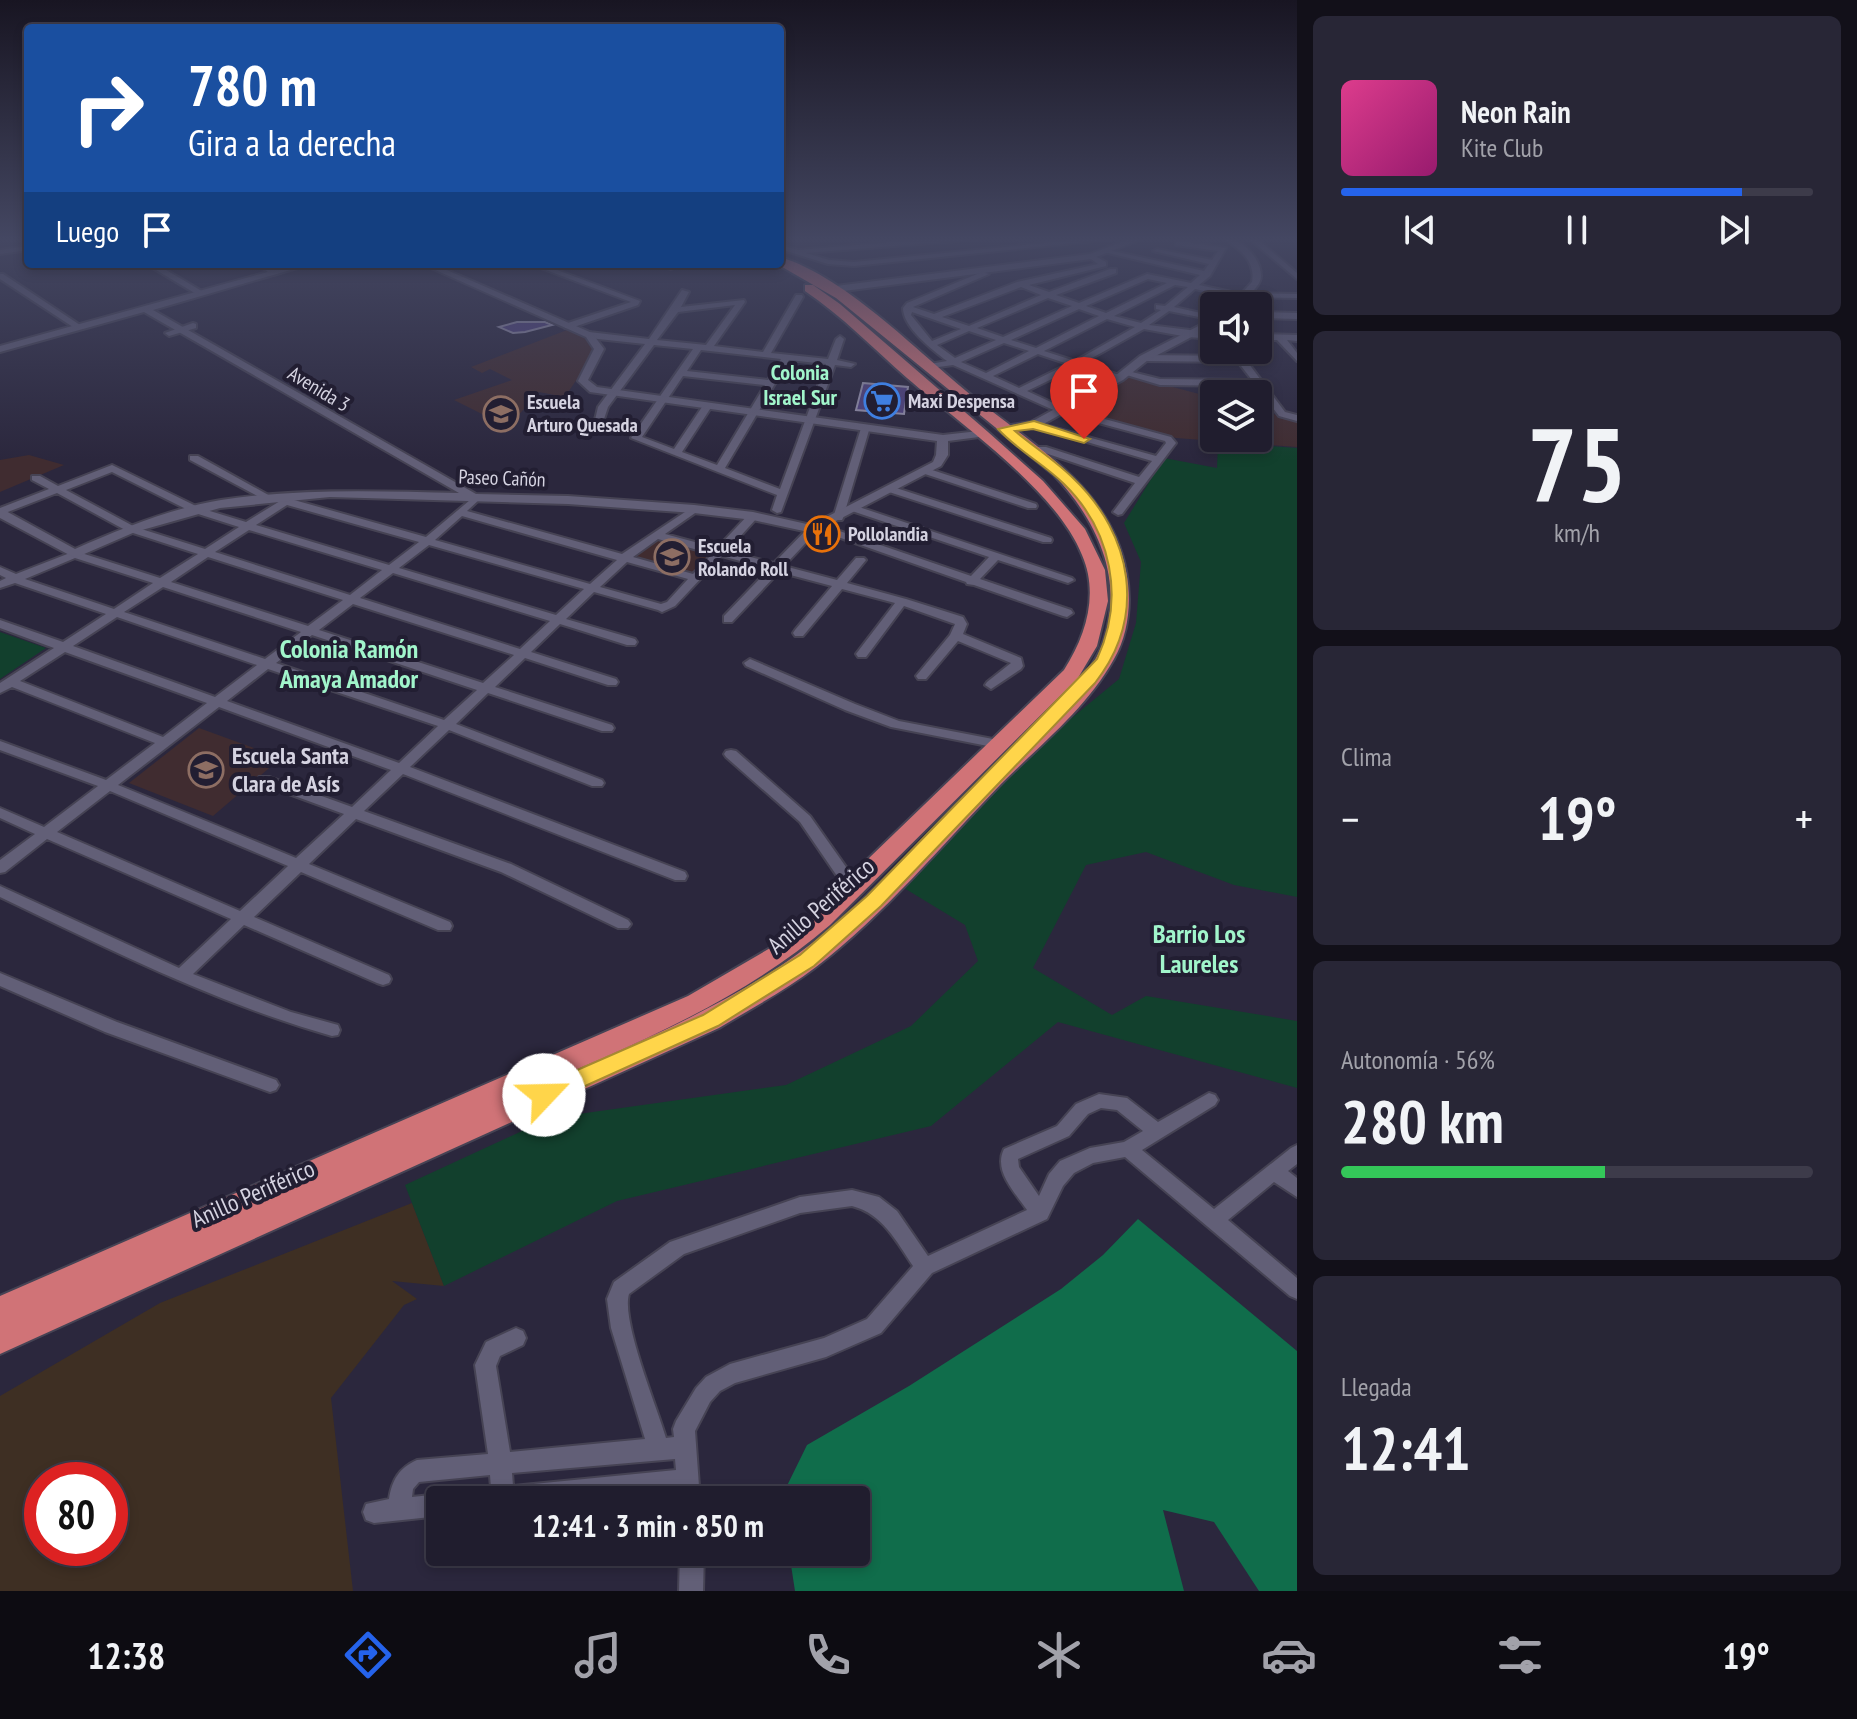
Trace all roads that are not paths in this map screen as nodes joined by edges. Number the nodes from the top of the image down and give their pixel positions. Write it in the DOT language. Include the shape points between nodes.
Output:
graph roads {
  1 [pos="55,311"];
  2 [pos="137,311"];
  3 [pos="149,311"];
  4 [pos="534,311"];
  5 [pos="611,311"];
  6 [pos="674,311"];
  7 [pos="733,311"];
  8 [pos="791,311"];
  9 [pos="840,311"];
  10 [pos="863,311"];
  11 [pos="908,311"];
  12 [pos="915,311"];
  13 [pos="949,311"];
  14 [pos="1010,311"];
  15 [pos="1067,311"];
  16 [pos="1090,311"];
  17 [pos="1119,311"];
  18 [pos="1161,311"];
  19 [pos="1179,311"];
  20 [pos="1272,315"];
  21 [pos="1200,316"];
  22 [pos="1297,316"];
  23 [pos="932,318"];
  24 [pos="1105,318"];
  25 [pos="568,326"];
  26 [pos="79,327"];
  27 [pos="1140,327"];
  28 [pos="1200,327"];
  29 [pos="967,329"];
  30 [pos="589,335"];
  31 [pos="1183,336"];
  32 [pos="1200,336"];
  33 [pos="1272,338"];
  34 [pos="1280,338"];
  35 [pos="1297,338"];
  36 [pos="840,339"];
  37 [pos="1004,340"];
  38 [pos="651,342"];
  39 [pos="901,343"];
  40 [pos="931,345"];
  41 [pos="879,346"];
  42 [pos="704,347"];
  43 [pos="0,349"];
  44 [pos="1039,353"];
  45 [pos="765,355"];
  46 [pos="786,357"];
  47 [pos="1144,358"];
  48 [pos="1297,358"];
  49 [pos="1200,359"];
  50 [pos="954,362"];
  51 [pos="832,363"];
  52 [pos="851,364"];
  53 [pos="1076,364"];
  54 [pos="927,367"];
  55 [pos="679,373"];
  56 [pos="1122,375"];
  57 [pos="987,376"];
  58 [pos="1200,382"];
  59 [pos="771,383"];
  60 [pos="1020,391"];
  61 [pos="613,394"];
  62 [pos="663,401"];
  63 [pos="1272,401"];
  64 [pos="707,406"];
  65 [pos="1061,410"];
  66 [pos="756,413"];
  67 [pos="1297,418"];
  68 [pos="600,420"];
  69 [pos="812,420"];
  70 [pos="1034,425"];
  71 [pos="865,427"];
  72 [pos="1004,429"];
  73 [pos="979,434"];
  74 [pos="943,438"];
  75 [pos="677,452"];
  76 [pos="194,458"];
  77 [pos="1031,460"];
  78 [pos="1160,460"];
  79 [pos="719,470"];
  80 [pos="926,471"];
  81 [pos="36,478"];
  82 [pos="1143,482"];
  83 [pos="56,489"];
  84 [pos="893,490"];
  85 [pos="783,494"];
  86 [pos="267,497"];
  87 [pos="290,498"];
  88 [pos="476,498"];
  89 [pos="1032,506"];
  90 [pos="694,509"];
  91 [pos="856,509"];
  92 [pos="196,510"];
  93 [pos="777,510"];
  94 [pos="0,512"];
  95 [pos="1118,512"];
  96 [pos="461,513"];
  97 [pos="753,516"];
  98 [pos="838,518"];
  99 [pos="247,526"];
  100 [pos="816,528"];
  101 [pos="131,529"];
  102 [pos="659,536"];
  103 [pos="429,540"];
  104 [pos="1047,540"];
  105 [pos="719,553"];
  106 [pos="75,554"];
  107 [pos="205,554"];
  108 [pos="996,556"];
  109 [pos="626,557"];
  110 [pos="860,560"];
  111 [pos="389,568"];
  112 [pos="776,569"];
  113 [pos="0,570"];
  114 [pos="695,578"];
  115 [pos="17,580"];
  116 [pos="1068,580"];
  117 [pos="164,581"];
  118 [pos="971,582"];
  119 [pos="840,584"];
  120 [pos="0,585"];
  121 [pos="593,587"];
  122 [pos="351,599"];
  123 [pos="902,601"];
  124 [pos="116,612"];
  125 [pos="1067,613"];
  126 [pos="559,618"];
  127 [pos="728,619"];
  128 [pos="0,624"];
  129 [pos="310,629"];
  130 [pos="799,633"];
  131 [pos="956,636"];
  132 [pos="631,642"];
  133 [pos="64,646"];
  134 [pos="525,652"];
  135 [pos="862,654"];
  136 [pos="750,663"];
  137 [pos="266,664"];
  138 [pos="922,676"];
  139 [pos="612,682"];
  140 [pos="991,685"];
  141 [pos="5,686"];
  142 [pos="486,687"];
  143 [pos="218,700"];
  144 [pos="447,725"];
  145 [pos="607,728"];
  146 [pos="165,742"];
  147 [pos="998,744"];
  148 [pos="0,745"];
  149 [pos="731,754"];
  150 [pos="400,768"];
  151 [pos="264,780"];
  152 [pos="597,783"];
  153 [pos="107,785"];
  154 [pos="353,812"];
  155 [pos="0,813"];
  156 [pos="45,833"];
  157 [pos="298,865"];
  158 [pos="0,868"];
  159 [pos="680,876"];
  160 [pos="853,888"];
  161 [pos="0,891"];
  162 [pos="244,917"];
  163 [pos="623,924"];
  164 [pos="444,926"];
  165 [pos="181,976"];
  166 [pos="0,979"];
  167 [pos="383,979"];
  168 [pos="332,1030"];
  169 [pos="270,1085"];
  170 [pos="1209,1100"];
  171 [pos="1157,1131"];
  172 [pos="1128,1149"];
  173 [pos="1297,1153"];
  174 [pos="1275,1172"];
  175 [pos="1297,1189"];
  176 [pos="1040,1213"];
  177 [pos="1214,1220"];
  178 [pos="925,1267"];
  179 [pos="1297,1290"];
  180 [pos="0,1311"];
  181 [pos="516,1338"];
  182 [pos="0,1339"];
  183 [pos="683,1447"];
  184 [pos="659,1449"];
  185 [pos="501,1465"];
  186 [pos="496,1486"];
  187 [pos="688,1486"];
  188 [pos="426,1507"];
  189 [pos="399,1510"];
  190 [pos="374,1512"];
  191 [pos="692,1566"];
  192 [pos="691,1591"];
  1 -- 26 [label="street"];
  2 -- 26 [label="street"];
  3 -- 88 [label="street, Avenida 3"];
  4 -- 25 [label="street"];
  5 -- 25 [label="street"];
  6 -- 38 [label="street"];
  7 -- 42 [label="street"];
  8 -- 45 [label="street"];
  9 -- 41 [label="highway, Anillo Periférico"];
  10 -- 39 [label="highway, Anillo Periférico"];
  11 -- 40 [label="street"];
  12 -- 23 [label="street"];
  13 -- 23 [label="street"];
  14 -- 29 [label="street"];
  15 -- 37 [label="street"];
  16 -- 24 [label="street"];
  17 -- 24 [label="street"];
  18 -- 27 [label="street"];
  19 -- 21 [label="street"];
  20 -- 22 [label="street"];
  23 -- 29 [label="street"];
  24 -- 27 [label="street"];
  24 -- 44 [label="street"];
  25 -- 30 [label="street"];
  26 -- 43 [label="street"];
  27 -- 31 [label="street"];
  27 -- 53 [label="street"];
  28 -- 31 [label="street"];
  29 -- 37 [label="street"];
  29 -- 40 [label="street"];
  30 -- 38 [label="street"];
  30 -- 61 [label="street" via="599,349 583,381"];
  31 -- 32 [label="street"];
  31 -- 47 [label="street"];
  33 -- 34 [label="street"];
  34 -- 35 [label="street"];
  34 -- 48 [label="street"];
  36 -- 51 [label="street"];
  37 -- 44 [label="street"];
  37 -- 50 [label="street"];
  38 -- 42 [label="street"];
  38 -- 61 [label="street"];
  39 -- 41 [label="highway"];
  39 -- 54 [label="highway, Anillo Periférico"];
  40 -- 50 [label="street"];
  41 -- 73 [label="highway, Anillo Periférico"];
  42 -- 45 [label="street"];
  42 -- 55 [label="street"];
  44 -- 53 [label="street"];
  44 -- 57 [label="street"];
  45 -- 46 [label="street"];
  46 -- 51 [label="street"];
  46 -- 59 [label="street"];
  47 -- 49 [label="street"];
  47 -- 56 [label="street"];
  50 -- 54 [label="street"];
  50 -- 57 [label="street"];
  51 -- 52 [label="street"];
  51 -- 69 [label="street"];
  53 -- 56 [label="street"];
  53 -- 60 [label="street"];
  54 -- 72 [label="highway, Anillo Periférico"];
  55 -- 59 [label="street"];
  55 -- 62 [label="street"];
  56 -- 58 [label="street"];
  56 -- 65 [label="street"];
  57 -- 60 [label="street"];
  59 -- 66 [label="street"];
  60 -- 65 [label="street"];
  61 -- 62 [label="street"];
  61 -- 68 [label="street"];
  62 -- 64 [label="street"];
  62 -- 75 [label="street" via="636,438"];
  63 -- 67 [label="street" via="1283,415"];
  64 -- 66 [label="street"];
  64 -- 75 [label="street"];
  65 -- 70 [label="street"];
  65 -- 78 [label="street" via="1168,439 1171,443"];
  66 -- 69 [label="street"];
  66 -- 79 [label="street"];
  69 -- 71 [label="street"];
  69 -- 85 [label="street"];
  70 -- 72 [label="street"];
  70 -- 78 [label="street"];
  71 -- 74 [label="street"];
  71 -- 98 [label="street"];
  72 -- 77 [label="highway, Anillo Periférico"];
  73 -- 74 [label="street"];
  73 -- 77 [label="highway, Anillo Periférico"];
  74 -- 80 [label="street" via="942,455"];
  75 -- 79 [label="street"];
  76 -- 86 [label="street"];
  77 -- 82 [label="street" via="1046,450"];
  77 -- 147 [label="highway, Anillo Periférico" via="1085,541 1098,576 1100,603 1090,643 1071,674"];
  77 -- 182 [label="highway, Anillo Periférico" via="1069,480 1110,542 1120,606 1105,660 885,890 807,961 710,1021"];
  78 -- 82 [label="street"];
  79 -- 85 [label="street"];
  80 -- 84 [label="street"];
  80 -- 89 [label="street"];
  81 -- 83 [label="street"];
  82 -- 95 [label="street"];
  83 -- 92 [label="street" via="112,468"];
  83 -- 94 [label="street"];
  83 -- 101 [label="street"];
  84 -- 91 [label="street"];
  84 -- 104 [label="street"];
  85 -- 93 [label="street"];
  86 -- 87 [label="street, Paseo Cañón"];
  86 -- 92 [label="street, Paseo Cañón"];
  87 -- 88 [label="street, Paseo Cañón" via="330,493"];
  87 -- 99 [label="street"];
  87 -- 103 [label="street"];
  88 -- 90 [label="street, Paseo Cañón"];
  88 -- 96 [label="street"];
  90 -- 97 [label="street, Paseo Cañón"];
  90 -- 102 [label="street"];
  91 -- 98 [label="street"];
  91 -- 108 [label="street"];
  92 -- 99 [label="street"];
  92 -- 101 [label="street, Paseo Cañón"];
  94 -- 106 [label="street"];
  96 -- 103 [label="street"];
  96 -- 109 [label="street"];
  97 -- 100 [label="street, Paseo Cañón"];
  97 -- 105 [label="street"];
  98 -- 100 [label="street"];
  99 -- 107 [label="street"];
  99 -- 111 [label="street"];
  100 -- 112 [label="street"];
  100 -- 118 [label="street"];
  101 -- 106 [label="street, Paseo Cañón"];
  101 -- 107 [label="street"];
  102 -- 105 [label="street"];
  102 -- 109 [label="street"];
  103 -- 111 [label="street"];
  103 -- 121 [label="street"];
  105 -- 112 [label="street"];
  105 -- 114 [label="street"];
  106 -- 115 [label="street, Paseo Cañón"];
  106 -- 117 [label="street"];
  107 -- 117 [label="street"];
  107 -- 122 [label="street"];
  108 -- 116 [label="street"];
  108 -- 118 [label="street"];
  109 -- 114 [label="street"];
  109 -- 121 [label="street"];
  110 -- 119 [label="street"];
  111 -- 122 [label="street"];
  111 -- 126 [label="street"];
  112 -- 119 [label="street"];
  112 -- 127 [label="street"];
  113 -- 115 [label="street"];
  114 -- 121 [label="street" via="662,608"];
  115 -- 120 [label="street, Paseo Cañón"];
  115 -- 124 [label="street"];
  117 -- 124 [label="street"];
  117 -- 129 [label="street"];
  118 -- 125 [label="street"];
  119 -- 123 [label="street"];
  119 -- 130 [label="street"];
  121 -- 126 [label="street"];
  122 -- 129 [label="street"];
  122 -- 134 [label="street"];
  123 -- 131 [label="street" via="959,620"];
  123 -- 135 [label="street"];
  124 -- 133 [label="street"];
  124 -- 137 [label="street"];
  126 -- 132 [label="street"];
  126 -- 134 [label="street"];
  128 -- 133 [label="street"];
  129 -- 137 [label="street"];
  129 -- 142 [label="street"];
  131 -- 138 [label="street"];
  131 -- 140 [label="street" via="1017,661"];
  133 -- 141 [label="street"];
  133 -- 143 [label="street"];
  134 -- 139 [label="street"];
  134 -- 142 [label="street"];
  136 -- 147 [label="street" via="896,724"];
  137 -- 143 [label="street"];
  137 -- 144 [label="street"];
  141 -- 146 [label="street"];
  142 -- 144 [label="street"];
  142 -- 145 [label="street"];
  143 -- 146 [label="street"];
  143 -- 150 [label="street"];
  144 -- 150 [label="street"];
  144 -- 152 [label="street"];
  146 -- 153 [label="street"];
  147 -- 160 [label="highway, Anillo Periférico"];
  148 -- 153 [label="street"];
  149 -- 160 [label="street" via="805,819"];
  150 -- 154 [label="street"];
  150 -- 159 [label="street"];
  151 -- 154 [label="street"];
  153 -- 156 [label="street"];
  153 -- 157 [label="street"];
  154 -- 157 [label="street"];
  154 -- 163 [label="street" via="506,868"];
  155 -- 156 [label="street"];
  156 -- 158 [label="street"];
  156 -- 162 [label="street"];
  157 -- 162 [label="street"];
  157 -- 164 [label="street"];
  160 -- 180 [label="highway, Anillo Periférico" via="781,953 697,1003"];
  161 -- 165 [label="street"];
  162 -- 165 [label="street"];
  162 -- 167 [label="street"];
  165 -- 168 [label="street"];
  166 -- 169 [label="street" via="111,1027"];
  170 -- 171 [label="street"];
  171 -- 172 [label="street"];
  171 -- 176 [label="street" via="1121,1103 1099,1101 1082,1109 1063,1131 1010,1154 1011,1171"];
  172 -- 176 [label="street" via="1090,1156 1067,1167"];
  172 -- 177 [label="street"];
  173 -- 174 [label="street"];
  174 -- 175 [label="street"];
  174 -- 177 [label="street"];
  176 -- 178 [label="street"];
  177 -- 179 [label="street"];
  178 -- 183 [label="street" via="874,1326 713,1384 692,1412"];
  178 -- 184 [label="street" via="890,1217 872,1203 852,1198 800,1205 677,1248 621,1288 617,1299"];
  181 -- 185 [label="street" via="493,1349 485,1365"];
  183 -- 184 [label="street"];
  183 -- 187 [label="street"];
  184 -- 185 [label="street"];
  185 -- 186 [label="street"];
  185 -- 189 [label="street" via="417,1471 401,1486"];
  188 -- 189 [label="street"];
  189 -- 190 [label="street"];
  191 -- 192 [label="street"];
}
